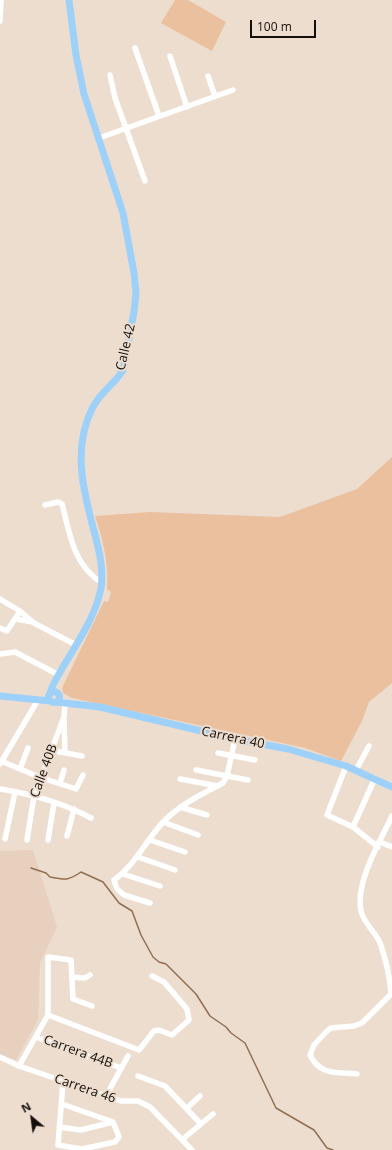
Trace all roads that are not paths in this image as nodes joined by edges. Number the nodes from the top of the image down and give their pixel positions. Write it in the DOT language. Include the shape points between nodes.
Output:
graph roads {
  1 [pos="1,0"];
  2 [pos="69,0"];
  3 [pos="0,21"];
  4 [pos="134,48"];
  5 [pos="170,56"];
  6 [pos="110,75"];
  7 [pos="208,76"];
  8 [pos="233,90"];
  9 [pos="215,96"];
  10 [pos="187,107"];
  11 [pos="159,116"];
  12 [pos="126,128"];
  13 [pos="99,138"];
  14 [pos="145,181"];
  15 [pos="45,505"];
  16 [pos="102,583"];
  17 [pos="0,599"];
  18 [pos="20,611"];
  19 [pos="16,619"];
  20 [pos="34,622"];
  21 [pos="0,628"];
  22 [pos="76,645"];
  23 [pos="0,654"];
  24 [pos="58,676"];
  25 [pos="0,696"];
  26 [pos="54,697"];
  27 [pos="40,700"];
  28 [pos="67,703"];
  29 [pos="64,717"];
  30 [pos="236,739"];
  31 [pos="369,746"];
  32 [pos="28,748"];
  33 [pos="50,750"];
  34 [pos="65,753"];
  35 [pos="218,753"];
  36 [pos="82,756"];
  37 [pos="232,756"];
  38 [pos="255,760"];
  39 [pos="0,763"];
  40 [pos="346,766"];
  41 [pos="20,769"];
  42 [pos="64,770"];
  43 [pos="196,770"];
  44 [pos="356,770"];
  45 [pos="83,775"];
  46 [pos="227,776"];
  47 [pos="39,777"];
  48 [pos="375,778"];
  49 [pos="180,779"];
  50 [pos="248,780"];
  51 [pos="60,783"];
  52 [pos="218,786"];
  53 [pos="392,787"];
  54 [pos="0,790"];
  55 [pos="15,792"];
  56 [pos="34,796"];
  57 [pos="54,802"];
  58 [pos="180,806"];
  59 [pos="74,809"];
  60 [pos="207,814"];
  61 [pos="392,816"];
  62 [pos="91,818"];
  63 [pos="163,822"];
  64 [pos="353,828"];
  65 [pos="198,835"];
  66 [pos="67,836"];
  67 [pos="5,839"];
  68 [pos="27,840"];
  69 [pos="48,840"];
  70 [pos="150,840"];
  71 [pos="379,844"];
  72 [pos="392,847"];
  73 [pos="185,852"];
  74 [pos="138,857"];
  75 [pos="175,870"];
  76 [pos="123,874"];
  77 [pos="160,886"];
  78 [pos="150,903"];
  79 [pos="90,975"];
  80 [pos="152,976"];
  81 [pos="72,977"];
  82 [pos="92,1006"];
  83 [pos="48,1015"];
  84 [pos="36,1037"];
  85 [pos="128,1056"];
  86 [pos="0,1057"];
  87 [pos="19,1066"];
  88 [pos="121,1068"];
  89 [pos="357,1074"];
  90 [pos="138,1076"];
  91 [pos="63,1082"];
  92 [pos="106,1096"];
  93 [pos="200,1096"];
  94 [pos="62,1104"];
  95 [pos="187,1108"];
  96 [pos="213,1114"];
  97 [pos="113,1122"];
  98 [pos="201,1124"];
  99 [pos="59,1127"];
  100 [pos="183,1139"];
  101 [pos="192,1150"];
  1 -- 3 [label="street"];
  2 -- 13 [label="main road, Calle 42" via="77,62 84,94"];
  4 -- 11 [label="street"];
  5 -- 10 [label="street"];
  6 -- 12 [label="street"];
  7 -- 9 [label="street"];
  8 -- 9 [label="street"];
  9 -- 10 [label="street"];
  10 -- 11 [label="street"];
  11 -- 12 [label="street"];
  12 -- 13 [label="street"];
  12 -- 14 [label="street"];
  13 -- 16 [label="main road, Calle 42" via="123,213 136,293 123,370 93,406 80,452 82,479 98,547"];
  15 -- 16 [label="street" via="58,502 62,504 75,553 92,577"];
  16 -- 22 [label="main road, Calle 42" via="93,613"];
  17 -- 18 [label="street"];
  18 -- 19 [label="street"];
  18 -- 20 [label="street"];
  19 -- 20 [label="street"];
  19 -- 21 [label="street" via="7,631"];
  20 -- 22 [label="street"];
  22 -- 24 [label="main road, Calle 42"];
  23 -- 24 [label="street" via="15,652"];
  24 -- 26 [label="main road, Calle 42"];
  25 -- 27 [label="main road"];
  26 -- 27 [label="main road"];
  26 -- 28 [label="main road"];
  27 -- 39 [label="street"];
  28 -- 29 [label="street, Calle 40B"];
  28 -- 30 [label="main road, Carrera 40" via="100,707"];
  29 -- 33 [label="street, Calle 40B"];
  29 -- 34 [label="street"];
  30 -- 37 [label="street"];
  30 -- 40 [label="main road, Carrera 40" via="288,749"];
  31 -- 44 [label="street"];
  32 -- 41 [label="street"];
  33 -- 34 [label="street"];
  33 -- 47 [label="street, Calle 40B"];
  34 -- 36 [label="street"];
  35 -- 37 [label="street"];
  37 -- 38 [label="street"];
  37 -- 46 [label="street"];
  39 -- 41 [label="street"];
  40 -- 44 [label="main road, Carrera 40"];
  40 -- 64 [label="street" via="327,815"];
  41 -- 47 [label="street"];
  42 -- 51 [label="street"];
  43 -- 46 [label="street"];
  44 -- 48 [label="main road, Carrera 40"];
  45 -- 51 [label="street" via="76,789"];
  46 -- 50 [label="street"];
  46 -- 52 [label="street"];
  47 -- 51 [label="street"];
  47 -- 56 [label="street, Calle 40B"];
  48 -- 53 [label="main road, Carrera 40"];
  48 -- 64 [label="street"];
  49 -- 52 [label="street"];
  52 -- 58 [label="street"];
  54 -- 55 [label="street"];
  55 -- 56 [label="street"];
  55 -- 67 [label="street"];
  56 -- 57 [label="street"];
  56 -- 68 [label="street, Calle 40B"];
  57 -- 59 [label="street"];
  57 -- 69 [label="street"];
  58 -- 60 [label="street"];
  58 -- 63 [label="street"];
  59 -- 62 [label="street"];
  59 -- 66 [label="street"];
  61 -- 71 [label="street"];
  63 -- 65 [label="street"];
  63 -- 70 [label="street"];
  64 -- 71 [label="street"];
  70 -- 73 [label="street"];
  70 -- 74 [label="street"];
  71 -- 72 [label="street"];
  71 -- 89 [label="street" via="368,867 360,899 361,912 365,923 380,943 391,994 362,1023 331,1028 327,1031 314,1045 310,1055 326,1072"];
  74 -- 75 [label="street"];
  74 -- 76 [label="street"];
  76 -- 77 [label="street"];
  76 -- 78 [label="street" via="114,880 117,890 124,895"];
  79 -- 81 [label="street" via="85,978"];
  80 -- 83 [label="street" via="164,982 187,1009 189,1020 172,1035 159,1030 154,1031 141,1049 132,1049"];
  81 -- 82 [label="street" via="73,999"];
  81 -- 83 [label="street" via="71,960 48,957"];
  83 -- 84 [label="street"];
  84 -- 87 [label="street"];
  84 -- 88 [label="street, Carrera 44B"];
  85 -- 88 [label="street"];
  86 -- 87 [label="street, Carrera 46"];
  87 -- 91 [label="street, Carrera 46"];
  88 -- 92 [label="street"];
  90 -- 95 [label="street" via="165,1086"];
  91 -- 92 [label="street, Carrera 46"];
  91 -- 94 [label="street"];
  92 -- 100 [label="street, Carrera 46" via="121,1101 144,1103"];
  93 -- 95 [label="street"];
  94 -- 97 [label="street"];
  94 -- 99 [label="street"];
  95 -- 98 [label="street"];
  96 -- 98 [label="street"];
  97 -- 99 [label="street" via="81,1130"];
  97 -- 99 [label="street" via="118,1140 82,1149 58,1144"];
  98 -- 100 [label="street"];
  100 -- 101 [label="street, Carrera 46"];
}
